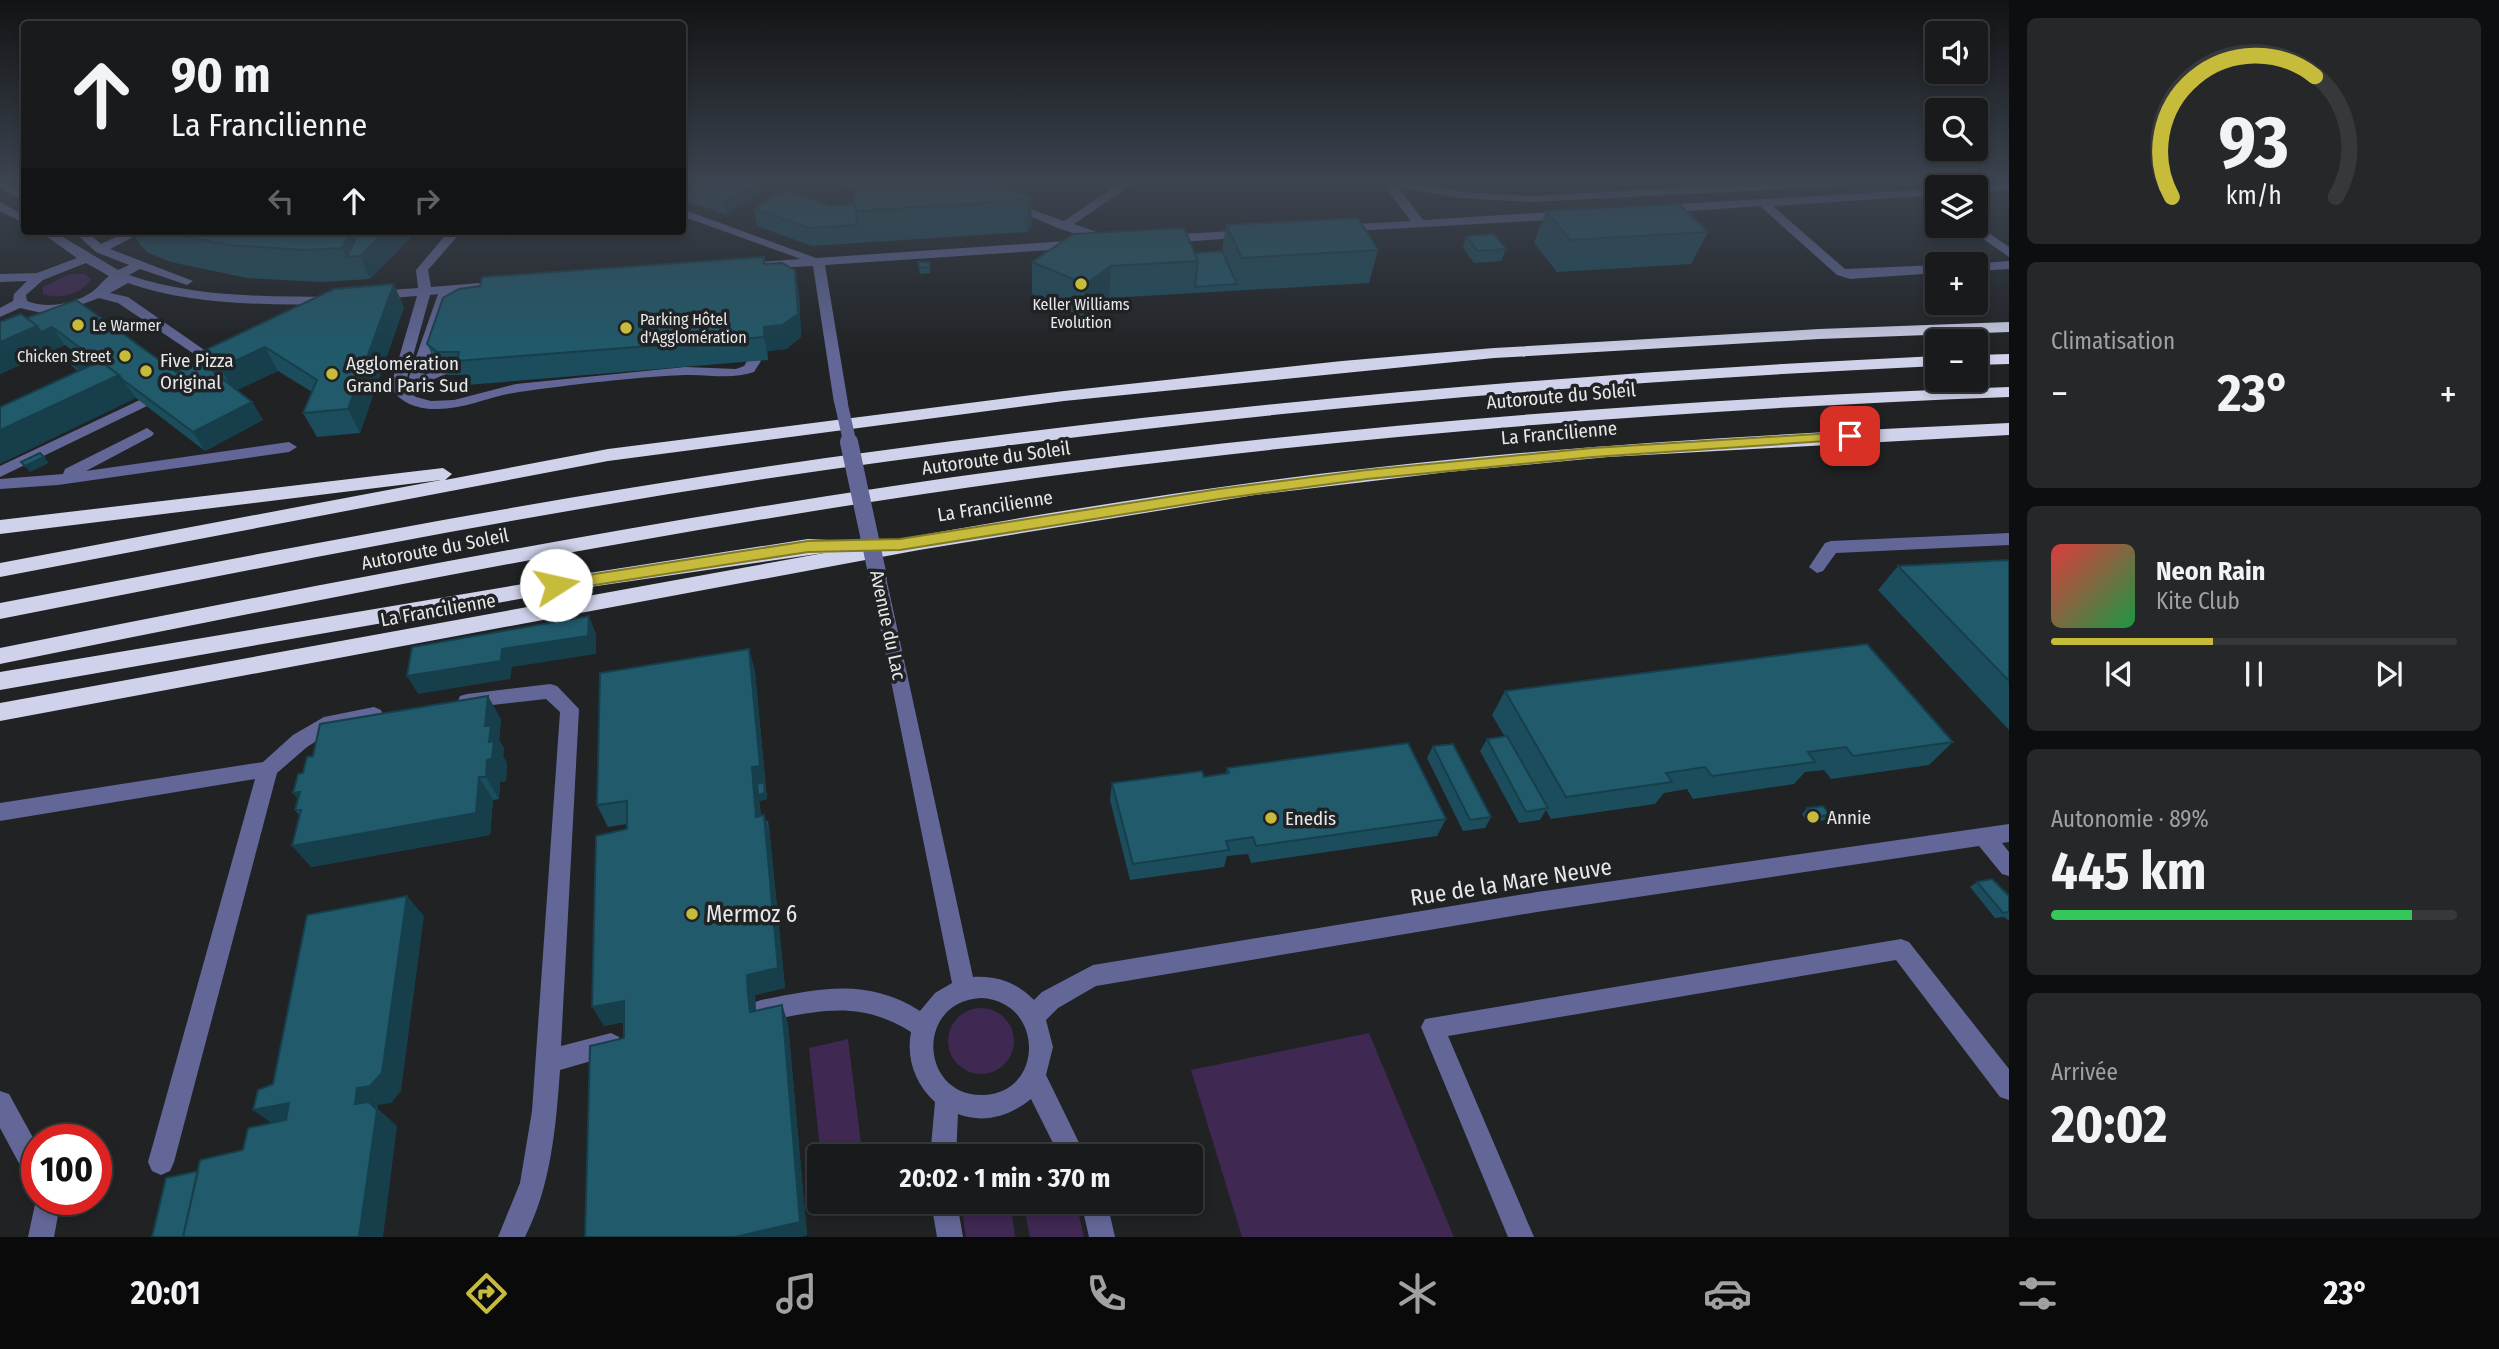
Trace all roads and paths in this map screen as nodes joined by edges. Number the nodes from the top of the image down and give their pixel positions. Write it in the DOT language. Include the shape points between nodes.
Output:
graph roads {
  1 [pos="58,241"];
  2 [pos="90,241"];
  3 [pos="118,241"];
  4 [pos="448,241"];
  5 [pos="762,241"];
  6 [pos="1110,241"];
  7 [pos="1806,241"];
  8 [pos="1991,241"];
  9 [pos="100,249"];
  10 [pos="2009,253"];
  11 [pos="83,259"];
  12 [pos="818,261"];
  13 [pos="2009,265"];
  14 [pos="1988,266"];
  15 [pos="748,267"];
  16 [pos="1925,270"];
  17 [pos="127,272"];
  18 [pos="39,277"];
  19 [pos="500,286"];
  20 [pos="446,290"];
  21 [pos="425,291"];
  22 [pos="98,294"];
  23 [pos="357,296"];
  24 [pos="20,298"];
  25 [pos="54,308"];
  26 [pos="0,313"];
  27 [pos="310,318"];
  28 [pos="29,325"];
  29 [pos="2009,327"];
  30 [pos="2009,359"];
  31 [pos="1988,360"];
  32 [pos="754,361"];
  33 [pos="1925,362"];
  34 [pos="217,366"];
  35 [pos="442,373"];
  36 [pos="417,382"];
  37 [pos="474,384"];
  38 [pos="2009,392"];
  39 [pos="142,403"];
  40 [pos="2009,429"];
  41 [pos="147,433"];
  42 [pos="289,447"];
  43 [pos="608,455"];
  44 [pos="0,472"];
  45 [pos="58,480"];
  46 [pos="0,484"];
  47 [pos="0,527"];
  48 [pos="2009,540"];
  49 [pos="900,544"];
  50 [pos="1817,567"];
  51 [pos="0,569"];
  52 [pos="0,611"];
  53 [pos="0,656"];
  54 [pos="0,681"];
  55 [pos="448,704"];
  56 [pos="0,712"];
  57 [pos="396,712"];
  58 [pos="268,769"];
  59 [pos="0,812"];
  60 [pos="2009,833"];
  61 [pos="1984,837"];
  62 [pos="2009,867"];
  63 [pos="964,989"];
  64 [pos="756,1012"];
  65 [pos="1034,1017"];
  66 [pos="924,1027"];
  67 [pos="636,1038"];
  68 [pos="547,1062"];
  69 [pos="1034,1075"];
  70 [pos="2009,1088"];
  71 [pos="947,1097"];
  72 [pos="0,1103"];
  73 [pos="21,1142"];
  74 [pos="944,1144"];
  75 [pos="1068,1144"];
  76 [pos="161,1162"];
  77 [pos="946,1214"];
  78 [pos="1097,1214"];
  79 [pos="45,1215"];
  80 [pos="41,1235"];
  81 [pos="511,1237"];
  82 [pos="950,1237"];
  83 [pos="1102,1237"];
  84 [pos="1521,1237"];
  1 -- 11 [label="street"];
  2 -- 9 [label="street"];
  3 -- 9 [label="street"];
  4 -- 21 [label="street" via="422,270"];
  5 -- 12 [label="street"];
  6 -- 12 [label="street" via="1114,242"];
  7 -- 16 [label="street" via="1850,275"];
  8 -- 10 [label="street"];
  9 -- 17 [label="street"];
  11 -- 17 [label="street"];
  11 -- 18 [label="street"];
  12 -- 15 [label="street"];
  12 -- 63 [label="street, Avenue du Lac, bridge" via="841,403"];
  13 -- 14 [label="street"];
  17 -- 22 [label="street"];
  17 -- 23 [label="street" via="232,287"];
  17 -- 23 [label="street" via="186,291 279,300"];
  18 -- 24 [label="street"];
  18 -- 24 [label="street" via="1,278"];
  19 -- 20 [label="street"];
  20 -- 21 [label="street"];
  20 -- 36 [label="street"];
  21 -- 23 [label="street"];
  21 -- 32 [label="street" via="398,385 403,396 431,405 529,386 685,371 737,373 749,369"];
  22 -- 25 [label="street"];
  22 -- 34 [label="street" via="123,300"];
  23 -- 27 [label="street"];
  24 -- 25 [label="street" via="28,307"];
  24 -- 26 [label="street"];
  25 -- 28 [label="street"];
  29 -- 43 [label="highway" via="1664,342 1342,366 1064,396"];
  30 -- 31 [label="highway"];
  33 -- 52 [label="highway, Autoroute du Soleil" via="1660,374 1417,393 948,446 536,510"];
  35 -- 36 [label="street"];
  36 -- 37 [label="street" via="444,397"];
  38 -- 53 [label="highway, Autoroute du Soleil" via="1684,408 1422,429 950,485 534,552"];
  39 -- 44 [label="street"];
  40 -- 49 [label="highway, La Francilienne" via="1693,445 1367,474"];
  41 -- 45 [label="street"];
  42 -- 45 [label="street"];
  43 -- 47 [label="highway"];
  43 -- 51 [label="highway"];
  45 -- 46 [label="street"];
  48 -- 50 [label="street" via="1831,547"];
  49 -- 54 [label="highway" via="808,547 662,569"];
  49 -- 56 [label="highway, La Francilienne" via="466,629"];
  55 -- 68 [label="street" via="550,691 570,709"];
  57 -- 58 [label="street" via="331,722"];
  58 -- 59 [label="street"];
  58 -- 76 [label="street"];
  60 -- 61 [label="street, Rue de la Mare Neuve"];
  61 -- 62 [label="street"];
  61 -- 65 [label="street, Rue de la Mare Neuve" via="1537,902 1093,976 1050,1000"];
  63 -- 65 [label="street" via="1002,989 1020,1000"];
  63 -- 66 [label="street" via="944,999"];
  64 -- 66 [label="street" via="840,997 863,998 905,1013"];
  65 -- 69 [label="street" via="1041,1037 1041,1058"];
  66 -- 71 [label="street" via="920,1048 924,1068"];
  67 -- 68 [label="street"];
  68 -- 81 [label="street" via="536,1165"];
  69 -- 71 [label="street" via="1021,1092 988,1107"];
  69 -- 75 [label="street"];
  70 -- 84 [label="street" via="1901,949 1433,1027"];
  71 -- 74 [label="street"];
  72 -- 73 [label="street"];
  77 -- 82 [label="street"];
  78 -- 83 [label="street"];
  79 -- 80 [label="street"];
}
